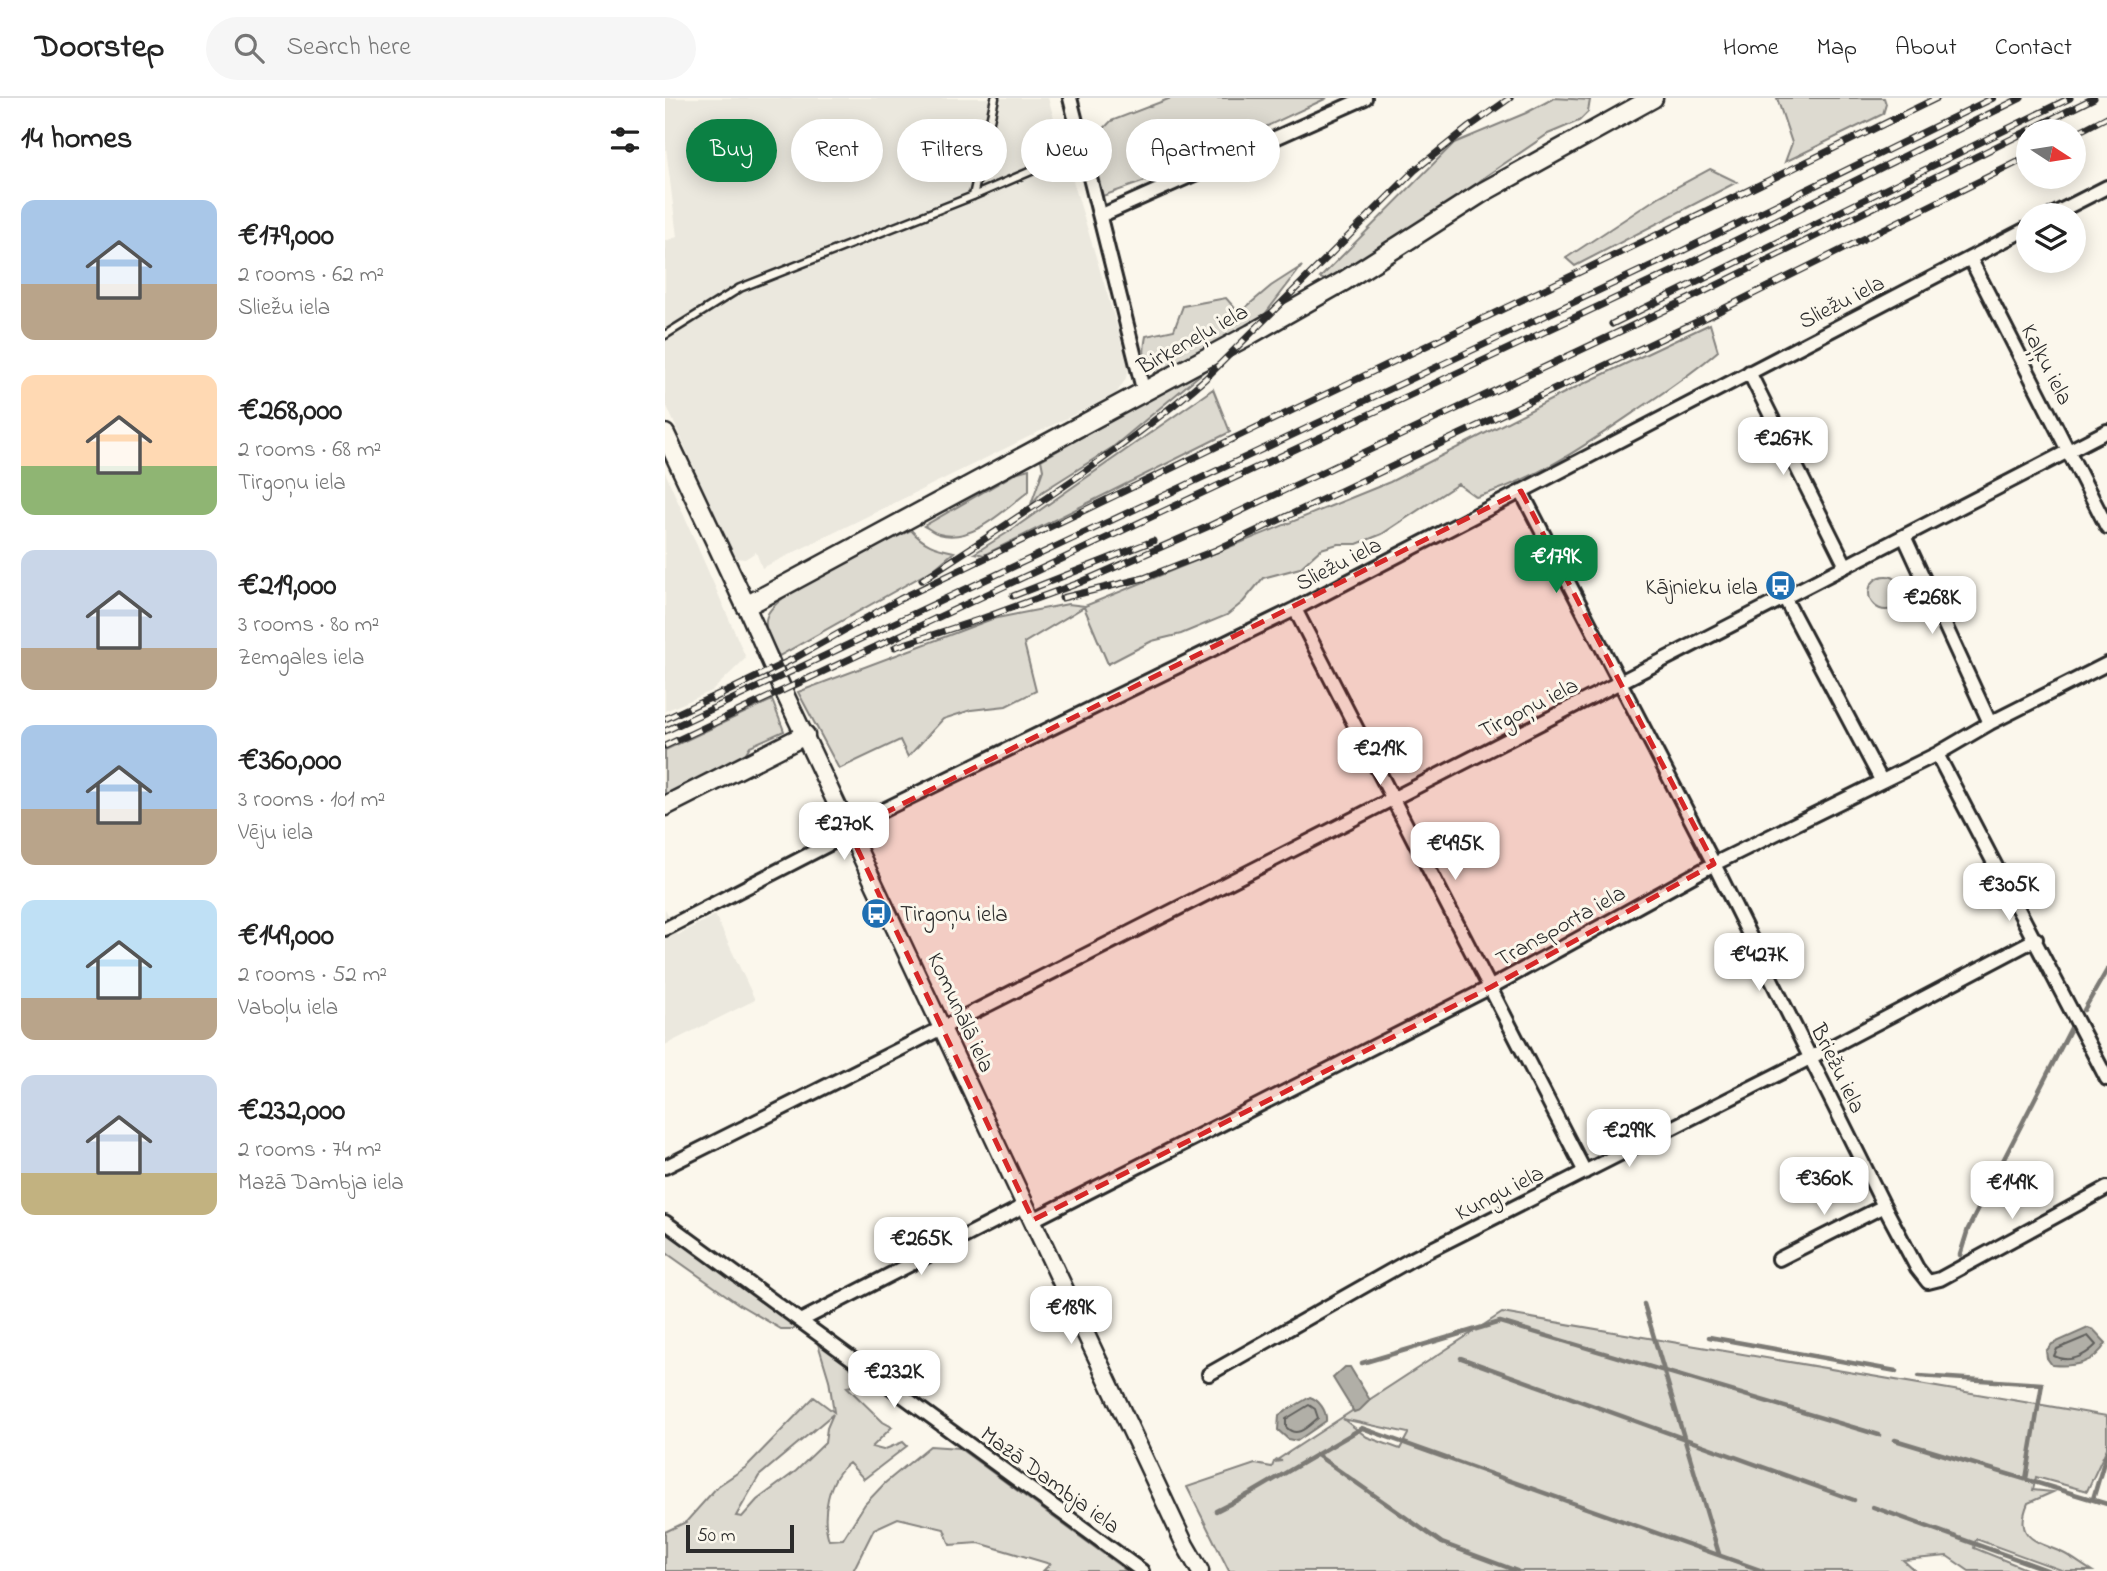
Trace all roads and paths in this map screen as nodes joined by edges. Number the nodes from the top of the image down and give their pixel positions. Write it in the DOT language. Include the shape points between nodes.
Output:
graph roads {
  1 [pos="995,98"];
  2 [pos="1070,98"];
  3 [pos="1366,98"];
  4 [pos="1653,98"];
  5 [pos="1075,119"];
  6 [pos="1021,175"];
  7 [pos="1091,182"];
  8 [pos="2107,187"];
  9 [pos="973,195"];
  10 [pos="2076,203"];
  11 [pos="1100,216"];
  12 [pos="2016,234"];
  13 [pos="1970,258"];
  14 [pos="665,335"];
  15 [pos="1749,372"];
  16 [pos="1144,393"];
  17 [pos="2107,431"];
  18 [pos="665,434"];
  19 [pos="2069,451"];
  20 [pos="1521,491"];
  21 [pos="2107,527"];
  22 [pos="1904,536"];
  23 [pos="1846,566"];
  24 [pos="1784,597"];
  25 [pos="746,606"];
  26 [pos="1295,609"];
  27 [pos="2107,664"];
  28 [pos="1620,684"];
  29 [pos="1990,723"];
  30 [pos="805,735"];
  31 [pos="1937,754"];
  32 [pos="1881,780"];
  33 [pos="1394,798"];
  34 [pos="665,806"];
  35 [pos="849,831"];
  36 [pos="1714,864"];
  37 [pos="665,929"];
  38 [pos="2036,939"];
  39 [pos="1491,987"];
  40 [pos="943,1028"];
  41 [pos="1810,1058"];
  42 [pos="2107,1079"];
  43 [pos="665,1167"];
  44 [pos="1585,1172"];
  45 [pos="2107,1188"];
  46 [pos="1884,1206"];
  47 [pos="1029,1213"];
  48 [pos="665,1222"];
  49 [pos="1779,1259"];
  50 [pos="802,1320"];
  51 [pos="1209,1374"];
  52 [pos="1142,1571"];
  53 [pos="1200,1571"];
  1 -- 9 [label="lane"];
  2 -- 5 [label="street"];
  3 -- 11 [label="street"];
  4 -- 16 [label="main road, Birķeneļu iela" via="1483,192 1344,281"];
  6 -- 9 [label="lane"];
  7 -- 11 [label="street"];
  8 -- 10 [label="street"];
  9 -- 14 [label="lane" via="740,288"];
  11 -- 16 [label="street"];
  12 -- 13 [label="street, Sliežu iela"];
  13 -- 15 [label="street, Sliežu iela"];
  13 -- 19 [label="street, Kaļķu iela"];
  15 -- 20 [label="street, Sliežu iela"];
  15 -- 23 [label="street"];
  16 -- 25 [label="main road, Birķeneļu iela"];
  17 -- 19 [label="street, Tirgoņu iela"];
  18 -- 25 [label="main road, Komunālā iela"];
  19 -- 21 [label="street, Kaļķu iela"];
  19 -- 22 [label="street, Tirgoņu iela"];
  20 -- 26 [label="street, Sliežu iela"];
  20 -- 28 [label="street, Briežu iela"];
  22 -- 23 [label="street, Tirgoņu iela"];
  22 -- 29 [label="street"];
  23 -- 24 [label="street, Tirgoņu iela"];
  24 -- 28 [label="street, Tirgoņu iela"];
  24 -- 32 [label="street"];
  25 -- 30 [label="street, Komunālā iela"];
  26 -- 33 [label="street"];
  26 -- 35 [label="street, Sliežu iela" via="863,820"];
  27 -- 29 [label="street, Transporta iela"];
  28 -- 33 [label="street, Tirgoņu iela"];
  28 -- 36 [label="street, Briežu iela"];
  29 -- 31 [label="street, Transporta iela"];
  30 -- 34 [label="main road"];
  30 -- 35 [label="street, Komunālā iela"];
  31 -- 32 [label="street, Transporta iela"];
  31 -- 38 [label="street"];
  32 -- 36 [label="street, Transporta iela"];
  33 -- 39 [label="street"];
  33 -- 40 [label="street, Tirgoņu iela"];
  35 -- 37 [label="street, Sliežu iela"];
  35 -- 40 [label="street, Komunālā iela"];
  36 -- 39 [label="street, Transporta iela"];
  36 -- 41 [label="street, Briežu iela"];
  38 -- 41 [label="street, Kungu iela"];
  38 -- 42 [label="street"];
  39 -- 44 [label="street"];
  39 -- 47 [label="street, Transporta iela"];
  40 -- 43 [label="street, Tirgoņu iela"];
  40 -- 47 [label="street, Komunālā iela"];
  41 -- 44 [label="street, Kungu iela"];
  41 -- 46 [label="street, Briežu iela"];
  44 -- 51 [label="street, Kungu iela" via="1410,1260"];
  45 -- 46 [label="street, Briežu iela" via="1928,1282"];
  46 -- 49 [label="street"];
  47 -- 50 [label="street, Transporta iela"];
  47 -- 53 [label="street, Komunālā iela"];
  48 -- 50 [label="street, Mazā Dambja iela"];
  50 -- 52 [label="street, Mazā Dambja iela"];
}
